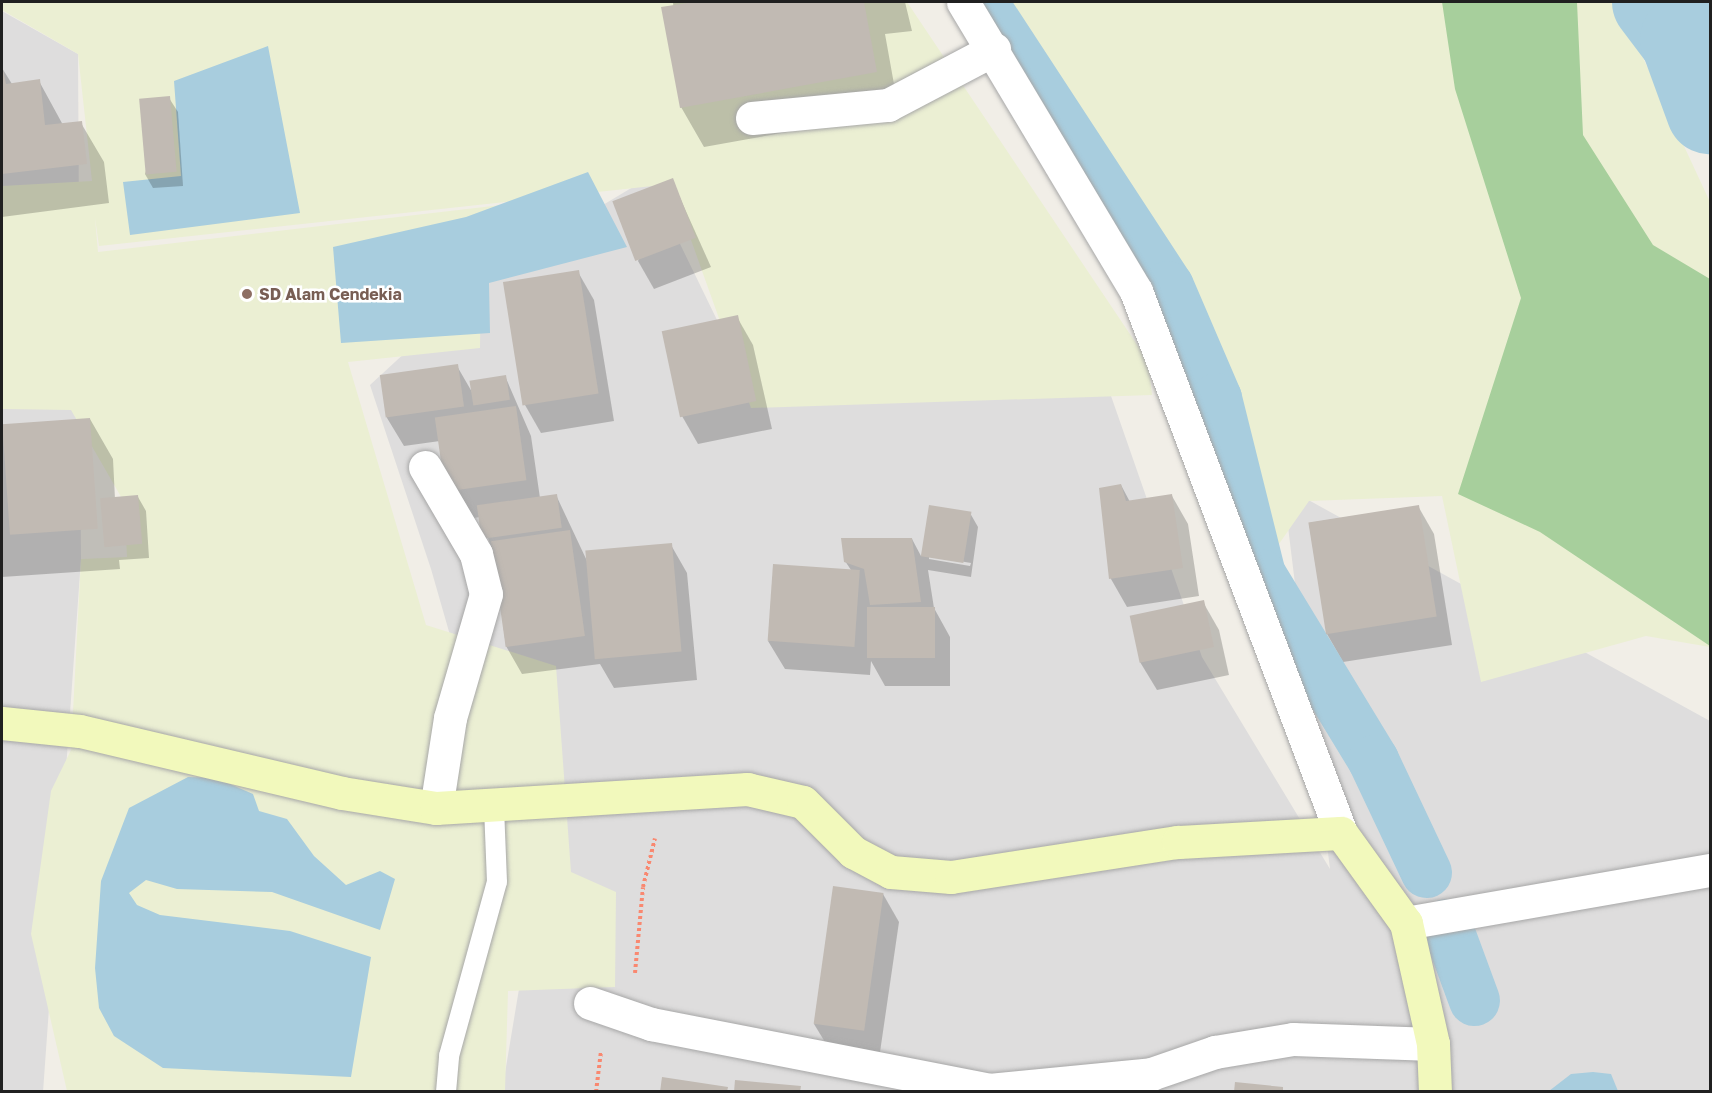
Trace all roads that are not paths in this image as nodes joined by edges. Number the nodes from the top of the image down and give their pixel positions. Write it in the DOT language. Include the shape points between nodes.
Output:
graph roads {
  1 [pos="963,2"];
  2 [pos="994,49"];
  3 [pos="752,118"];
  4 [pos="425,467"];
  5 [pos="2,723"];
  6 [pos="436,808"];
  7 [pos="494,808"];
  8 [pos="1341,833"];
  9 [pos="1710,870"];
  10 [pos="1406,923"];
  11 [pos="590,1003"];
  12 [pos="1433,1044"];
  13 [pos="446,1092"];
  14 [pos="1435,1092"];
  1 -- 2 [label="street"];
  2 -- 3 [label="street" via="888,105"];
  2 -- 8 [label="street" via="1136,291"];
  4 -- 6 [label="street" via="476,554 486,594 450,718"];
  5 -- 6 [label="street" via="80,731 342,793"];
  6 -- 7 [label="street"];
  7 -- 8 [label="street" via="747,789 803,802 854,852 891,872 951,877 1178,842"];
  7 -- 13 [label="lane" via="497,882 449,1056"];
  8 -- 10 [label="street"];
  9 -- 10 [label="street"];
  10 -- 12 [label="street"];
  11 -- 12 [label="street" via="715,1037 989,1090 1151,1074 1215,1052 1283,1041"];
  12 -- 14 [label="street"];
}
